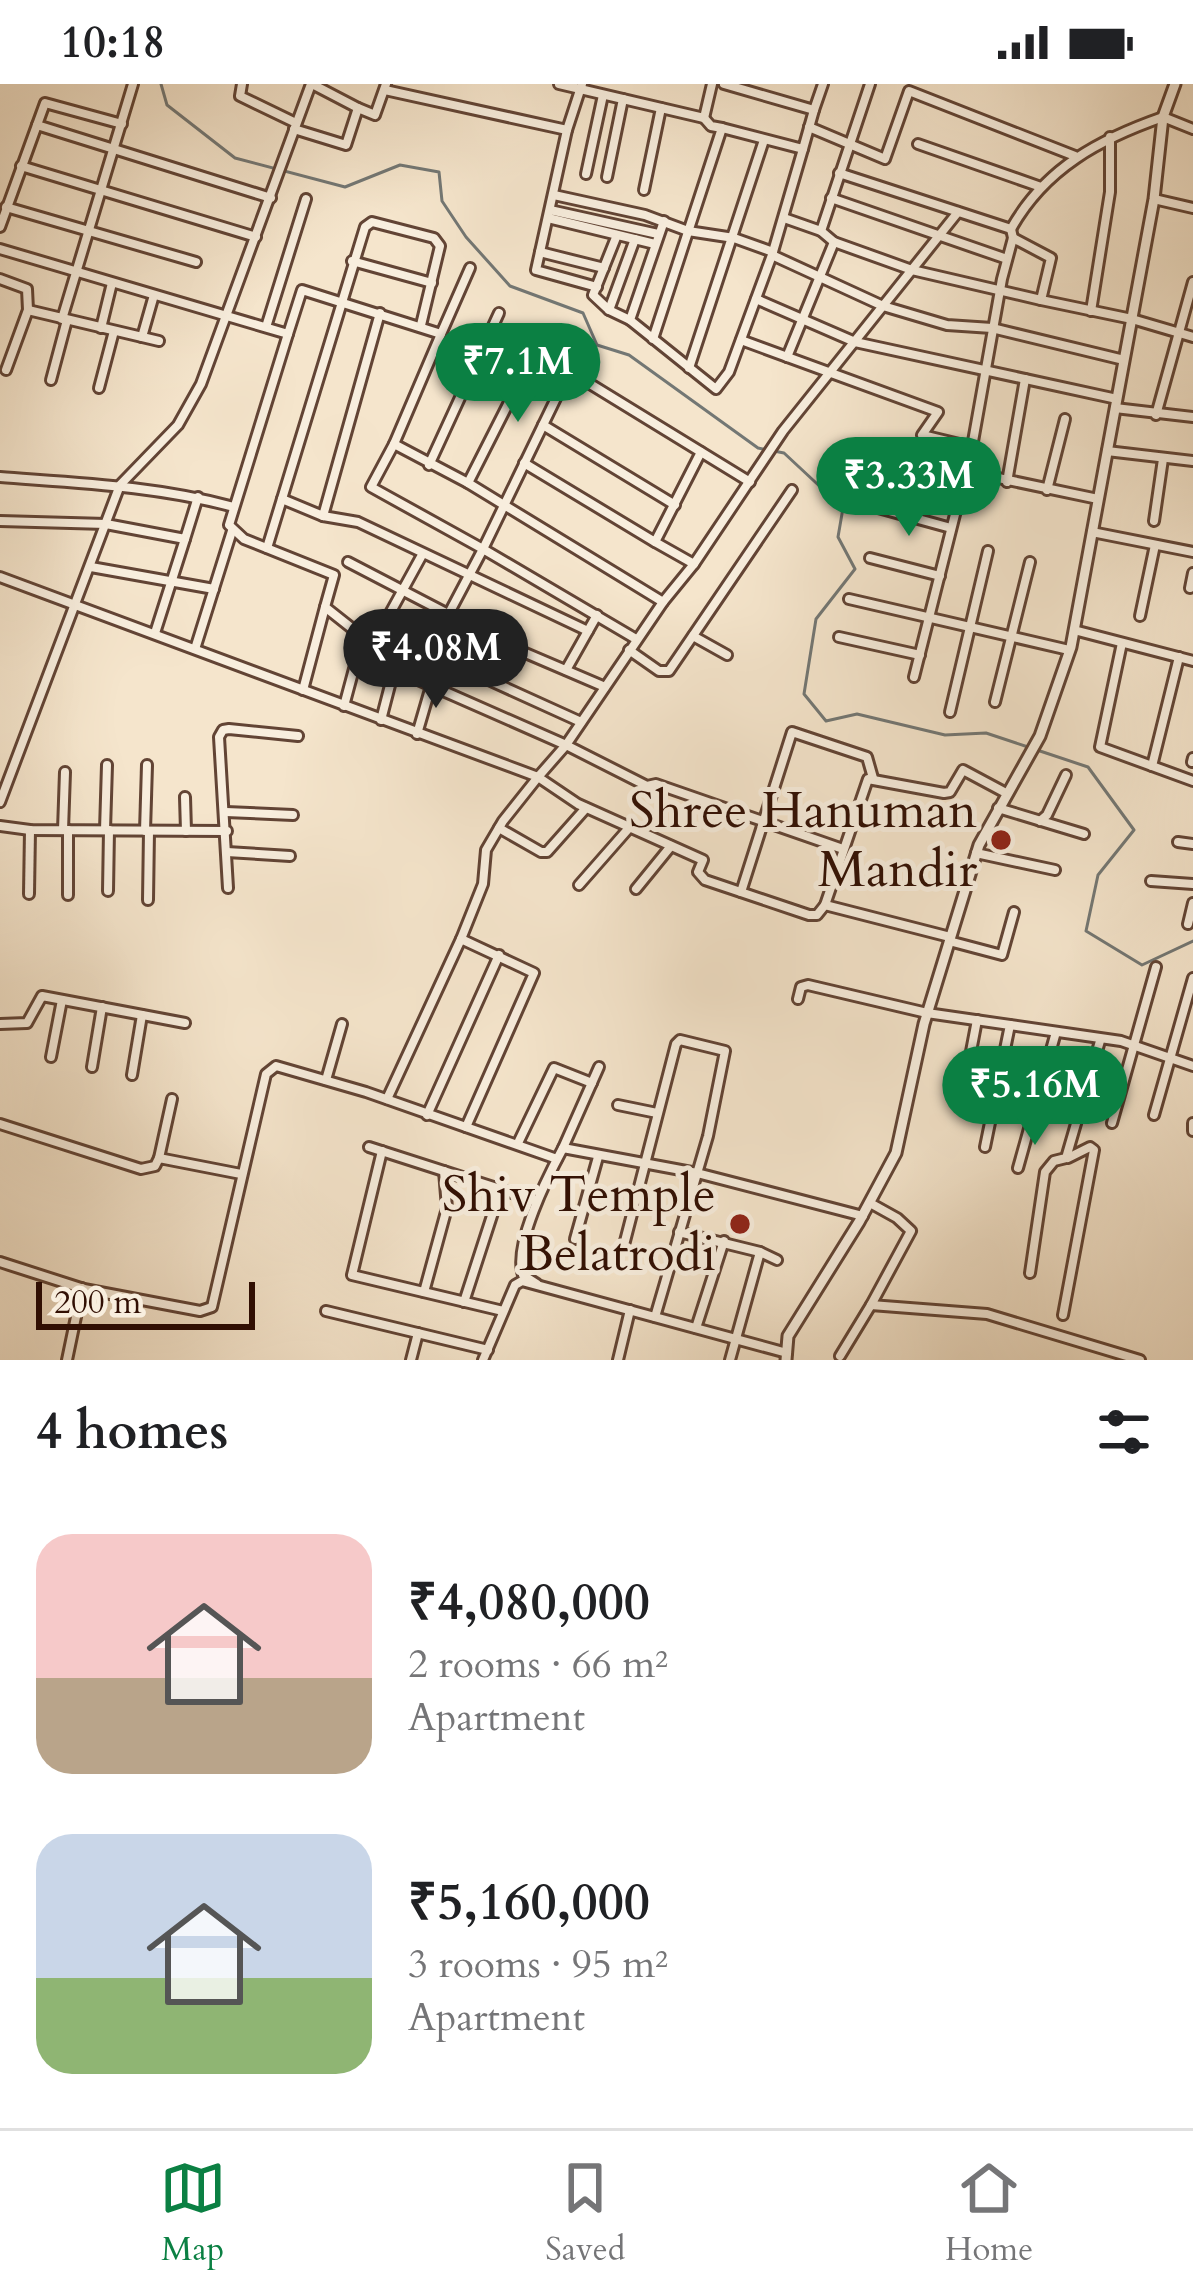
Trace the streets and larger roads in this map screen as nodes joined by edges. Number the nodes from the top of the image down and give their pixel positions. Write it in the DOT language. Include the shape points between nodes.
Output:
graph roads {
  1 [pos="133,84"];
  2 [pos="242,84"];
  3 [pos="312,84"];
  4 [pos="432,84"];
  5 [pos="559,84"];
  6 [pos="712,84"];
  7 [pos="724,84"];
  8 [pos="823,84"];
  9 [pos="870,84"];
  10 [pos="1175,84"];
  11 [pos="385,87"];
  12 [pos="581,87"];
  13 [pos="760,89"];
  14 [pos="603,95"];
  15 [pos="428,99"];
  16 [pos="623,99"];
  17 [pos="661,108"];
  18 [pos="358,109"];
  19 [pos="814,110"];
  20 [pos="1163,117"];
  21 [pos="704,118"];
  22 [pos="122,124"];
  23 [pos="37,125"];
  24 [pos="295,126"];
  25 [pos="722,128"];
  26 [pos="809,128"];
  27 [pos="1193,129"];
  28 [pos="567,130"];
  29 [pos="1110,137"];
  30 [pos="764,140"];
  31 [pos="849,143"];
  32 [pos="918,144"];
  33 [pos="803,149"];
  34 [pos="115,150"];
  35 [pos="1076,157"];
  36 [pos="20,166"];
  37 [pos="586,173"];
  38 [pos="839,173"];
  39 [pos="607,177"];
  40 [pos="1041,187"];
  41 [pos="103,190"];
  42 [pos="644,190"];
  43 [pos="554,195"];
  44 [pos="271,198"];
  45 [pos="831,198"];
  46 [pos="306,199"];
  47 [pos="1154,199"];
  48 [pos="6,207"];
  49 [pos="1193,208"];
  50 [pos="958,212"];
  51 [pos="549,214"];
  52 [pos="784,218"];
  53 [pos="664,221"];
  54 [pos="0,227"];
  55 [pos="688,231"];
  56 [pos="821,231"];
  57 [pos="89,232"];
  58 [pos="1012,233"];
  59 [pos="617,235"];
  60 [pos="256,237"];
  61 [pos="734,238"];
  62 [pos="937,238"];
  63 [pos="634,239"];
  64 [pos="657,239"];
  65 [pos="834,242"];
  66 [pos="0,249"];
  67 [pos="540,252"];
  68 [pos="772,253"];
  69 [pos="1007,260"];
  70 [pos="352,261"];
  71 [pos="196,262"];
  72 [pos="470,268"];
  73 [pos="604,268"];
  74 [pos="912,270"];
  75 [pos="76,273"];
  76 [pos="819,278"];
  77 [pos="0,279"];
  78 [pos="1193,282"];
  79 [pos="112,283"];
  80 [pos="432,284"];
  81 [pos="596,287"];
  82 [pos="1000,291"];
  83 [pos="154,295"];
  84 [pos="757,299"];
  85 [pos="1041,300"];
  86 [pos="339,302"];
  87 [pos="883,306"];
  88 [pos="28,310"];
  89 [pos="609,310"];
  90 [pos="1091,310"];
  91 [pos="380,313"];
  92 [pos="227,314"];
  93 [pos="499,314"];
  94 [pos="803,317"];
  95 [pos="1132,319"];
  96 [pos="64,320"];
  97 [pos="630,320"];
  98 [pos="421,326"];
  99 [pos="266,327"];
  100 [pos="100,328"];
  101 [pos="992,328"];
  102 [pos="114,331"];
  103 [pos="1179,333"];
  104 [pos="288,334"];
  105 [pos="441,334"];
  106 [pos="142,337"];
  107 [pos="1193,337"];
  108 [pos="653,339"];
  109 [pos="741,340"];
  110 [pos="159,341"];
  111 [pos="855,341"];
  112 [pos="534,353"];
  113 [pos="788,357"];
  114 [pos="1124,360"];
  115 [pos="688,368"];
  116 [pos="6,370"];
  117 [pos="985,370"];
  118 [pos="828,375"];
  119 [pos="1025,379"];
  120 [pos="51,380"];
  121 [pos="99,388"];
  122 [pos="1116,404"];
  123 [pos="1156,415"];
  124 [pos="1193,417"];
  125 [pos="1065,419"];
  126 [pos="543,425"];
  127 [pos="394,444"];
  128 [pos="972,447"];
  129 [pos="1107,451"];
  130 [pos="700,452"];
  131 [pos="1162,459"];
  132 [pos="1193,461"];
  133 [pos="524,463"];
  134 [pos="430,465"];
  135 [pos="965,471"];
  136 [pos="903,473"];
  137 [pos="0,478"];
  138 [pos="750,482"];
  139 [pos="1007,482"];
  140 [pos="468,483"];
  141 [pos="120,485"];
  142 [pos="961,488"];
  143 [pos="792,490"];
  144 [pos="1047,490"];
  145 [pos="198,497"];
  146 [pos="1098,499"];
  147 [pos="282,500"];
  148 [pos="675,505"];
  149 [pos="503,506"];
  150 [pos="234,507"];
  151 [pos="878,508"];
  152 [pos="323,515"];
  153 [pos="0,521"];
  154 [pos="1154,521"];
  155 [pos="106,524"];
  156 [pos="951,528"];
  157 [pos="232,531"];
  158 [pos="1092,532"];
  159 [pos="185,539"];
  160 [pos="655,542"];
  161 [pos="1155,544"];
  162 [pos="268,548"];
  163 [pos="484,549"];
  164 [pos="988,551"];
  165 [pos="1193,552"];
  166 [pos="422,555"];
  167 [pos="869,557"];
  168 [pos="348,562"];
  169 [pos="1030,562"];
  170 [pos="694,564"];
  171 [pos="91,567"];
  172 [pos="1193,573"];
  173 [pos="940,576"];
  174 [pos="0,577"];
  175 [pos="469,577"];
  176 [pos="172,581"];
  177 [pos="1190,588"];
  178 [pos="214,589"];
  179 [pos="402,591"];
  180 [pos="850,599"];
  181 [pos="663,602"];
  182 [pos="77,604"];
  183 [pos="325,607"];
  184 [pos="596,616"];
  185 [pos="1140,616"];
  186 [pos="447,617"];
  187 [pos="929,618"];
  188 [pos="970,627"];
  189 [pos="1074,630"];
  190 [pos="588,631"];
  191 [pos="155,633"];
  192 [pos="693,636"];
  193 [pos="839,637"];
  194 [pos="1011,637"];
  195 [pos="490,638"];
  196 [pos="362,639"];
  197 [pos="636,639"];
  198 [pos="1122,643"];
  199 [pos="195,649"];
  200 [pos="629,650"];
  201 [pos="1069,650"];
  202 [pos="430,652"];
  203 [pos="727,655"];
  204 [pos="920,655"];
  205 [pos="1178,657"];
  206 [pos="1193,661"];
  207 [pos="395,666"];
  208 [pos="566,670"];
  209 [pos="914,677"];
  210 [pos="416,679"];
  211 [pos="431,686"];
  212 [pos="605,687"];
  213 [pos="303,690"];
  214 [pos="995,702"];
  215 [pos="344,706"];
  216 [pos="950,712"];
  217 [pos="381,720"];
  218 [pos="581,722"];
  219 [pos="417,734"];
  220 [pos="298,736"];
  221 [pos="566,745"];
  222 [pos="106,764"];
  223 [pos="146,765"];
  224 [pos="1153,766"];
  225 [pos="65,772"];
  226 [pos="1066,775"];
  227 [pos="538,777"];
  228 [pos="874,778"];
  229 [pos="1193,782"];
  230 [pos="1006,793"];
  231 [pos="185,797"];
  232 [pos="0,802"];
  233 [pos="586,808"];
  234 [pos="998,808"];
  235 [pos="226,812"];
  236 [pos="293,815"];
  237 [pos="764,820"];
  238 [pos="1039,822"];
  239 [pos="0,826"];
  240 [pos="499,827"];
  241 [pos="629,828"];
  242 [pos="30,830"];
  243 [pos="66,830"];
  244 [pos="107,830"];
  245 [pos="227,831"];
  246 [pos="147,832"];
  247 [pos="186,832"];
  248 [pos="1084,834"];
  249 [pos="1178,842"];
  250 [pos="1193,844"];
  251 [pos="671,846"];
  252 [pos="843,849"];
  253 [pos="227,851"];
  254 [pos="976,853"];
  255 [pos="290,856"];
  256 [pos="1055,870"];
  257 [pos="1150,881"];
  258 [pos="1193,884"];
  259 [pos="579,885"];
  260 [pos="228,888"];
  261 [pos="636,889"];
  262 [pos="108,891"];
  263 [pos="741,892"];
  264 [pos="29,894"];
  265 [pos="68,896"];
  266 [pos="148,900"];
  267 [pos="1193,903"];
  268 [pos="825,905"];
  269 [pos="1015,912"];
  270 [pos="1188,924"];
  271 [pos="461,939"];
  272 [pos="950,939"];
  273 [pos="499,955"];
  274 [pos="1156,967"];
  275 [pos="1193,978"];
  276 [pos="798,998"];
  277 [pos="62,1000"];
  278 [pos="102,1007"];
  279 [pos="927,1013"];
  280 [pos="142,1015"];
  281 [pos="976,1020"];
  282 [pos="185,1022"];
  283 [pos="0,1024"];
  284 [pos="342,1024"];
  285 [pos="1010,1025"];
  286 [pos="1056,1032"];
  287 [pos="1100,1040"];
  288 [pos="1135,1046"];
  289 [pos="51,1057"];
  290 [pos="1170,1058"];
  291 [pos="1193,1066"];
  292 [pos="92,1067"];
  293 [pos="599,1067"];
  294 [pos="132,1075"];
  295 [pos="326,1080"];
  296 [pos="964,1082"];
  297 [pos="592,1083"];
  298 [pos="172,1099"];
  299 [pos="387,1099"];
  300 [pos="618,1106"];
  301 [pos="1034,1109"];
  302 [pos="657,1113"];
  303 [pos="1154,1114"];
  304 [pos="427,1115"];
  305 [pos="1076,1118"];
  306 [pos="1112,1123"];
  307 [pos="0,1124"];
  308 [pos="466,1127"];
  309 [pos="518,1144"];
  310 [pos="369,1147"];
  311 [pos="985,1147"];
  312 [pos="563,1148"];
  313 [pos="382,1151"];
  314 [pos="598,1157"];
  315 [pos="159,1158"];
  316 [pos="1066,1158"];
  317 [pos="557,1159"];
  318 [pos="646,1165"];
  319 [pos="1018,1168"];
  320 [pos="444,1171"];
  321 [pos="697,1173"];
  322 [pos="241,1174"];
  323 [pos="501,1188"];
  324 [pos="537,1201"];
  325 [pos="869,1203"];
  326 [pos="863,1216"];
  327 [pos="680,1232"];
  328 [pos="575,1239"];
  329 [pos="724,1241"];
  330 [pos="624,1245"];
  331 [pos="760,1252"];
  332 [pos="777,1260"];
  333 [pos="0,1262"];
  334 [pos="1030,1273"];
  335 [pos="537,1284"];
  336 [pos="82,1288"];
  337 [pos="424,1292"];
  338 [pos="464,1302"];
  339 [pos="871,1305"];
  340 [pos="630,1310"];
  341 [pos="326,1311"];
  342 [pos="503,1311"];
  343 [pos="1063,1315"];
  344 [pos="655,1317"];
  345 [pos="696,1328"];
  346 [pos="418,1333"];
  347 [pos="736,1339"];
  348 [pos="486,1355"];
  349 [pos="787,1356"];
  350 [pos="840,1356"];
  351 [pos="67,1360"];
  352 [pos="411,1360"];
  353 [pos="618,1360"];
  354 [pos="730,1360"];
  355 [pos="1140,1360"];
  1 -- 22 [label="street"];
  2 -- 24 [label="street" via="239,96"];
  3 -- 18 [label="street"];
  3 -- 24 [label="street"];
  4 -- 15 [label="street"];
  5 -- 12 [label="street"];
  6 -- 21 [label="street"];
  7 -- 13 [label="street"];
  8 -- 19 [label="street"];
  9 -- 31 [label="street"];
  10 -- 20 [label="street"];
  11 -- 15 [label="street"];
  11 -- 18 [label="street" via="375,115"];
  12 -- 14 [label="street"];
  12 -- 28 [label="street"];
  13 -- 19 [label="street"];
  14 -- 16 [label="street"];
  14 -- 37 [label="street"];
  15 -- 28 [label="street"];
  16 -- 17 [label="street"];
  16 -- 39 [label="street"];
  17 -- 21 [label="street"];
  17 -- 42 [label="street"];
  18 -- 24 [label="street" via="346,145"];
  19 -- 26 [label="street"];
  20 -- 27 [label="street"];
  20 -- 29 [label="street"];
  20 -- 47 [label="street"];
  21 -- 25 [label="street"];
  22 -- 23 [label="street" via="46,103"];
  22 -- 34 [label="street"];
  23 -- 34 [label="street"];
  23 -- 36 [label="street"];
  24 -- 44 [label="street"];
  25 -- 30 [label="street"];
  25 -- 55 [label="street"];
  26 -- 31 [label="street"];
  26 -- 33 [label="street"];
  28 -- 43 [label="street"];
  29 -- 35 [label="street"];
  29 -- 90 [label="street" via="1110,192"];
  30 -- 33 [label="street"];
  30 -- 61 [label="street"];
  31 -- 35 [label="street" via="885,159 909,91"];
  31 -- 38 [label="street"];
  32 -- 40 [label="street"];
  33 -- 52 [label="street"];
  34 -- 41 [label="street"];
  34 -- 44 [label="street"];
  35 -- 40 [label="street"];
  36 -- 41 [label="street"];
  36 -- 48 [label="street"];
  38 -- 45 [label="street"];
  38 -- 50 [label="street"];
  40 -- 58 [label="street"];
  41 -- 57 [label="street"];
  41 -- 60 [label="street"];
  43 -- 51 [label="street"];
  43 -- 53 [label="street"];
  44 -- 60 [label="street"];
  45 -- 56 [label="street"];
  45 -- 62 [label="street"];
  46 -- 99 [label="street"];
  47 -- 49 [label="street"];
  47 -- 95 [label="street"];
  48 -- 54 [label="street"];
  48 -- 57 [label="street"];
  50 -- 58 [label="street"];
  50 -- 62 [label="street"];
  51 -- 59 [label="street"];
  51 -- 64 [label="street"];
  51 -- 67 [label="street"];
  52 -- 56 [label="street"];
  52 -- 68 [label="street"];
  53 -- 55 [label="street"];
  53 -- 64 [label="street"];
  55 -- 61 [label="street"];
  55 -- 108 [label="street"];
  56 -- 65 [label="street"];
  57 -- 71 [label="street"];
  57 -- 75 [label="street"];
  58 -- 69 [label="street"];
  58 -- 85 [label="street" via="1051,258"];
  59 -- 63 [label="street"];
  59 -- 73 [label="street"];
  60 -- 92 [label="street"];
  61 -- 68 [label="street"];
  61 -- 115 [label="street"];
  62 -- 69 [label="street"];
  62 -- 74 [label="street"];
  63 -- 64 [label="street"];
  63 -- 89 [label="street"];
  64 -- 97 [label="street"];
  65 -- 74 [label="street"];
  65 -- 76 [label="street"];
  66 -- 75 [label="street"];
  67 -- 73 [label="street"];
  67 -- 81 [label="street" via="536,270"];
  68 -- 76 [label="street"];
  68 -- 84 [label="street"];
  69 -- 82 [label="street"];
  70 -- 80 [label="street"];
  70 -- 80 [label="street" via="372,221 434,238 440,246"];
  70 -- 86 [label="street"];
  72 -- 105 [label="street"];
  73 -- 81 [label="street"];
  74 -- 82 [label="street"];
  74 -- 87 [label="street"];
  75 -- 79 [label="street"];
  75 -- 96 [label="street"];
  76 -- 87 [label="street"];
  76 -- 94 [label="street"];
  77 -- 88 [label="street" via="27,289"];
  78 -- 103 [label="street"];
  79 -- 83 [label="street"];
  79 -- 100 [label="street"];
  80 -- 98 [label="street"];
  81 -- 89 [label="street" via="593,295"];
  82 -- 85 [label="street"];
  82 -- 101 [label="street"];
  83 -- 92 [label="street"];
  83 -- 106 [label="street"];
  84 -- 94 [label="street"];
  84 -- 109 [label="street"];
  85 -- 90 [label="street"];
  86 -- 91 [label="street"];
  86 -- 104 [label="street" via="302,290"];
  86 -- 147 [label="street"];
  87 -- 101 [label="street"];
  87 -- 111 [label="street"];
  88 -- 96 [label="street"];
  88 -- 116 [label="street"];
  89 -- 97 [label="street"];
  90 -- 95 [label="street"];
  91 -- 98 [label="street"];
  91 -- 152 [label="street"];
  92 -- 99 [label="street"];
  92 -- 141 [label="street" via="178,424"];
  93 -- 134 [label="street"];
  94 -- 111 [label="street"];
  94 -- 113 [label="street"];
  95 -- 103 [label="street"];
  95 -- 114 [label="street"];
  96 -- 100 [label="street"];
  96 -- 120 [label="street"];
  97 -- 108 [label="street"];
  98 -- 105 [label="street"];
  99 -- 104 [label="street"];
  100 -- 102 [label="street"];
  101 -- 114 [label="street"];
  101 -- 117 [label="street"];
  102 -- 106 [label="street"];
  102 -- 121 [label="street"];
  103 -- 107 [label="street"];
  103 -- 123 [label="street"];
  104 -- 150 [label="street"];
  105 -- 127 [label="street"];
  106 -- 110 [label="street"];
  108 -- 115 [label="street"];
  109 -- 113 [label="street"];
  109 -- 115 [label="street" via="716,389"];
  111 -- 117 [label="street"];
  111 -- 118 [label="street"];
  112 -- 140 [label="street"];
  113 -- 118 [label="street"];
  114 -- 122 [label="street"];
  117 -- 119 [label="street"];
  117 -- 128 [label="street"];
  118 -- 128 [label="street" via="938,412 922,435"];
  118 -- 138 [label="street"];
  119 -- 122 [label="street"];
  119 -- 139 [label="street"];
  122 -- 123 [label="street"];
  122 -- 129 [label="street"];
  123 -- 124 [label="street"];
  125 -- 144 [label="street"];
  126 -- 130 [label="street" via="571,367"];
  126 -- 133 [label="street"];
  126 -- 148 [label="street"];
  127 -- 134 [label="street"];
  127 -- 163 [label="street" via="371,487"];
  128 -- 135 [label="street"];
  129 -- 131 [label="street"];
  129 -- 146 [label="street"];
  130 -- 138 [label="street"];
  130 -- 148 [label="street"];
  131 -- 132 [label="street"];
  131 -- 154 [label="street"];
  133 -- 149 [label="street"];
  133 -- 160 [label="street"];
  134 -- 140 [label="street"];
  135 -- 139 [label="street"];
  135 -- 142 [label="street"];
  136 -- 142 [label="street"];
  137 -- 141 [label="street"];
  138 -- 170 [label="street"];
  139 -- 144 [label="street"];
  140 -- 149 [label="street"];
  141 -- 145 [label="street"];
  141 -- 155 [label="street"];
  142 -- 156 [label="street"];
  143 -- 192 [label="street"];
  144 -- 146 [label="street"];
  145 -- 150 [label="street"];
  145 -- 159 [label="street"];
  146 -- 158 [label="street"];
  147 -- 152 [label="street"];
  147 -- 162 [label="street"];
  148 -- 160 [label="street"];
  149 -- 163 [label="street"];
  149 -- 181 [label="street"];
  150 -- 157 [label="street"];
  151 -- 156 [label="street"];
  152 -- 166 [label="street" via="358,522"];
  153 -- 155 [label="street"];
  155 -- 159 [label="street"];
  155 -- 171 [label="street"];
  156 -- 173 [label="street"];
  157 -- 162 [label="street"];
  157 -- 178 [label="street"];
  158 -- 161 [label="street"];
  158 -- 189 [label="street"];
  159 -- 176 [label="street"];
  160 -- 170 [label="street"];
  161 -- 165 [label="street"];
  161 -- 185 [label="street"];
  162 -- 183 [label="street" via="334,575"];
  163 -- 175 [label="street"];
  163 -- 184 [label="street"];
  164 -- 188 [label="street"];
  166 -- 175 [label="street"];
  166 -- 179 [label="street"];
  167 -- 173 [label="street"];
  168 -- 179 [label="street"];
  169 -- 194 [label="street"];
  170 -- 181 [label="street"];
  171 -- 176 [label="street"];
  171 -- 182 [label="street"];
  172 -- 177 [label="street"];
  173 -- 187 [label="street"];
  174 -- 182 [label="street"];
  175 -- 186 [label="street"];
  175 -- 190 [label="street"];
  176 -- 178 [label="street"];
  176 -- 191 [label="street"];
  178 -- 199 [label="street"];
  179 -- 186 [label="street"];
  179 -- 202 [label="street" via="383,626"];
  180 -- 187 [label="street"];
  181 -- 197 [label="street"];
  182 -- 191 [label="street"];
  182 -- 232 [label="street"];
  183 -- 196 [label="street"];
  183 -- 213 [label="street"];
  184 -- 190 [label="street"];
  184 -- 197 [label="street"];
  186 -- 195 [label="street"];
  186 -- 202 [label="street"];
  187 -- 188 [label="street"];
  187 -- 204 [label="street"];
  188 -- 194 [label="street"];
  188 -- 216 [label="street"];
  189 -- 198 [label="street"];
  189 -- 201 [label="street"];
  190 -- 208 [label="street"];
  191 -- 199 [label="street"];
  192 -- 200 [label="street" via="669,671"];
  192 -- 203 [label="street"];
  193 -- 204 [label="street"];
  194 -- 201 [label="street"];
  194 -- 214 [label="street"];
  195 -- 208 [label="street"];
  195 -- 218 [label="street" via="482,677"];
  196 -- 207 [label="street"];
  196 -- 215 [label="street"];
  197 -- 200 [label="street"];
  198 -- 205 [label="street"];
  198 -- 224 [label="street" via="1100,747"];
  199 -- 213 [label="street"];
  200 -- 212 [label="street"];
  201 -- 230 [label="street" via="1040,736"];
  202 -- 210 [label="street"];
  204 -- 209 [label="street"];
  205 -- 206 [label="street"];
  205 -- 224 [label="street"];
  207 -- 210 [label="street"];
  207 -- 217 [label="street"];
  208 -- 212 [label="street"];
  210 -- 211 [label="street"];
  211 -- 219 [label="street"];
  211 -- 221 [label="street"];
  212 -- 218 [label="street"];
  213 -- 215 [label="street"];
  215 -- 217 [label="street"];
  217 -- 219 [label="street"];
  218 -- 221 [label="street"];
  219 -- 227 [label="street"];
  220 -- 235 [label="street" via="223,730"];
  221 -- 227 [label="street"];
  221 -- 237 [label="street" via="646,787"];
  222 -- 244 [label="street"];
  223 -- 246 [label="street"];
  224 -- 229 [label="street"];
  225 -- 243 [label="street"];
  226 -- 238 [label="street"];
  227 -- 233 [label="street"];
  227 -- 240 [label="street"];
  228 -- 230 [label="street" via="944,793 963,770"];
  228 -- 237 [label="street" via="867,757 792,732"];
  228 -- 252 [label="street" via="865,782"];
  230 -- 234 [label="street"];
  231 -- 247 [label="street"];
  233 -- 240 [label="street" via="547,851"];
  233 -- 241 [label="street"];
  234 -- 238 [label="street"];
  234 -- 254 [label="street"];
  235 -- 236 [label="street"];
  235 -- 245 [label="street"];
  237 -- 252 [label="street"];
  237 -- 263 [label="street"];
  238 -- 248 [label="street"];
  239 -- 242 [label="street"];
  240 -- 271 [label="street"];
  241 -- 251 [label="street"];
  241 -- 259 [label="street"];
  242 -- 243 [label="street"];
  242 -- 264 [label="street"];
  243 -- 244 [label="street"];
  243 -- 265 [label="street"];
  244 -- 246 [label="street"];
  244 -- 262 [label="street"];
  245 -- 247 [label="street"];
  245 -- 253 [label="street"];
  246 -- 247 [label="street"];
  246 -- 266 [label="street"];
  249 -- 250 [label="street"];
  251 -- 261 [label="street"];
  251 -- 263 [label="street" via="703,860 700,877"];
  252 -- 268 [label="street"];
  253 -- 255 [label="street"];
  253 -- 260 [label="street"];
  254 -- 256 [label="street"];
  254 -- 272 [label="street"];
  257 -- 258 [label="street"];
  263 -- 268 [label="street" via="809,915"];
  267 -- 270 [label="street"];
  268 -- 272 [label="street"];
  269 -- 272 [label="street" via="1002,955"];
  271 -- 273 [label="street"];
  271 -- 299 [label="street"];
  272 -- 279 [label="street"];
  273 -- 304 [label="street"];
  273 -- 308 [label="street" via="534,976"];
  274 -- 288 [label="street"];
  275 -- 290 [label="street"];
  276 -- 279 [label="street" via="808,986"];
  277 -- 278 [label="street"];
  277 -- 283 [label="street" via="38,997 27,1023"];
  277 -- 289 [label="street"];
  278 -- 280 [label="street"];
  278 -- 292 [label="street"];
  279 -- 281 [label="street"];
  279 -- 325 [label="street" via="896,1153"];
  280 -- 282 [label="street"];
  280 -- 294 [label="street"];
  281 -- 285 [label="street"];
  281 -- 296 [label="street"];
  284 -- 295 [label="street"];
  285 -- 286 [label="street"];
  285 -- 311 [label="street"];
  286 -- 287 [label="street"];
  286 -- 301 [label="street"];
  287 -- 288 [label="street"];
  287 -- 305 [label="street"];
  288 -- 290 [label="street"];
  288 -- 306 [label="street"];
  290 -- 291 [label="street"];
  290 -- 303 [label="street"];
  293 -- 297 [label="street"];
  295 -- 299 [label="street"];
  295 -- 322 [label="street" via="282,1066 268,1071"];
  297 -- 309 [label="street" via="554,1068"];
  297 -- 312 [label="street"];
  298 -- 315 [label="street"];
  299 -- 304 [label="street"];
  300 -- 302 [label="street"];
  301 -- 305 [label="street"];
  301 -- 319 [label="street"];
  302 -- 318 [label="street"];
  302 -- 321 [label="street" via="680,1040 725,1051"];
  304 -- 308 [label="street"];
  305 -- 316 [label="street"];
  307 -- 315 [label="street" via="141,1169"];
  308 -- 309 [label="street"];
  309 -- 317 [label="street"];
  310 -- 313 [label="street"];
  312 -- 314 [label="street"];
  312 -- 317 [label="street"];
  313 -- 320 [label="street"];
  313 -- 337 [label="street" via="352,1275"];
  314 -- 318 [label="street"];
  314 -- 328 [label="street"];
  315 -- 322 [label="street"];
  316 -- 334 [label="street" via="1045,1172"];
  316 -- 343 [label="street" via="1094,1150"];
  317 -- 324 [label="street"];
  318 -- 321 [label="street"];
  318 -- 330 [label="street"];
  320 -- 323 [label="street"];
  320 -- 337 [label="street" via="447,1208"];
  321 -- 326 [label="street"];
  321 -- 327 [label="street"];
  322 -- 336 [label="street" via="212,1307"];
  323 -- 324 [label="street"];
  323 -- 338 [label="street"];
  324 -- 335 [label="street" via="520,1264"];
  325 -- 326 [label="street"];
  325 -- 339 [label="street" via="911,1232"];
  326 -- 349 [label="street" via="788,1336"];
  327 -- 329 [label="street"];
  327 -- 344 [label="street"];
  329 -- 331 [label="street"];
  329 -- 345 [label="street"];
  331 -- 332 [label="street"];
  331 -- 347 [label="street"];
  333 -- 336 [label="street"];
  335 -- 340 [label="street"];
  335 -- 342 [label="street" via="515,1285"];
  336 -- 351 [label="street"];
  337 -- 338 [label="street"];
  338 -- 342 [label="street"];
  339 -- 350 [label="street"];
  339 -- 355 [label="street" via="987,1314"];
  340 -- 344 [label="street"];
  340 -- 353 [label="street"];
  341 -- 346 [label="street"];
  342 -- 348 [label="street"];
  344 -- 345 [label="street"];
  345 -- 347 [label="street"];
  346 -- 348 [label="street"];
  346 -- 352 [label="street"];
  347 -- 349 [label="street"];
  347 -- 354 [label="street"];
}
